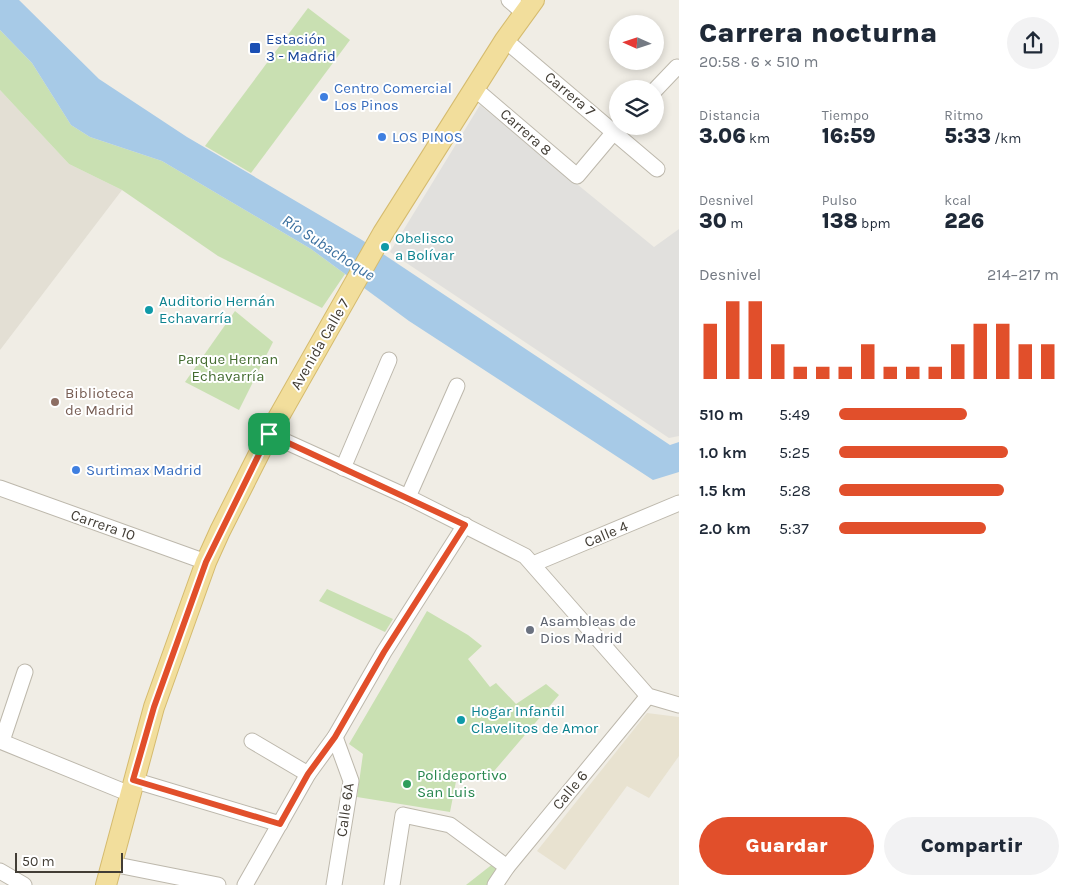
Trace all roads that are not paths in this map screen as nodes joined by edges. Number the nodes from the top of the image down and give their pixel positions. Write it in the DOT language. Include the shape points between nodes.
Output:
graph roads {
  1 [pos="508,0"];
  2 [pos="529,7"];
  3 [pos="505,40"];
  4 [pos="677,67"];
  5 [pos="664,81"];
  6 [pos="475,89"];
  7 [pos="609,123"];
  8 [pos="611,135"];
  9 [pos="622,135"];
  10 [pos="657,169"];
  11 [pos="389,360"];
  12 [pos="457,386"];
  13 [pos="269,434"];
  14 [pos="343,468"];
  15 [pos="0,488"];
  16 [pos="408,497"];
  17 [pos="679,502"];
  18 [pos="465,525"];
  19 [pos="206,562"];
  20 [pos="533,564"];
  21 [pos="25,672"];
  22 [pos="648,696"];
  23 [pos="679,705"];
  24 [pos="335,737"];
  25 [pos="1,741"];
  26 [pos="252,741"];
  27 [pos="308,774"];
  28 [pos="131,787"];
  29 [pos="280,824"];
  30 [pos="112,864"];
  31 [pos="507,866"];
  32 [pos="0,872"];
  33 [pos="174,880"];
  34 [pos="24,885"];
  35 [pos="106,885"];
  36 [pos="218,885"];
  37 [pos="245,885"];
  38 [pos="334,885"];
  39 [pos="392,885"];
  40 [pos="495,885"];
  1 -- 2 [label="street"];
  2 -- 3 [label="main road, Avenida Calle 7"];
  3 -- 6 [label="main road, Avenida Calle 7"];
  3 -- 7 [label="street, Carrera 7"];
  4 -- 5 [label="street"];
  6 -- 8 [label="street, Carrera 8" via="576,176"];
  6 -- 13 [label="main road, Avenida Calle 7" via="383,233"];
  9 -- 10 [label="street, Carrera 7"];
  11 -- 14 [label="street"];
  12 -- 16 [label="street"];
  13 -- 14 [label="street"];
  13 -- 19 [label="main road, Avenida Calle 7"];
  14 -- 16 [label="street"];
  15 -- 19 [label="street, Carrera 10"];
  16 -- 18 [label="street"];
  17 -- 20 [label="street, Calle 4"];
  18 -- 20 [label="street" via="525,556"];
  18 -- 24 [label="street" via="384,652"];
  19 -- 28 [label="main road, Avenida Calle 7" via="154,707"];
  20 -- 22 [label="street"];
  21 -- 25 [label="street"];
  22 -- 23 [label="street"];
  22 -- 31 [label="street, Calle 6"];
  24 -- 27 [label="street"];
  24 -- 38 [label="street, Calle 6A" via="352,781"];
  25 -- 28 [label="street"];
  26 -- 27 [label="street"];
  27 -- 29 [label="street"];
  28 -- 29 [label="street"];
  28 -- 30 [label="main road, Avenida Calle 7"];
  29 -- 37 [label="street"];
  30 -- 33 [label="street"];
  30 -- 35 [label="main road, Avenida Calle 7"];
  31 -- 39 [label="street" via="450,825 403,815"];
  31 -- 40 [label="street, Calle 6"];
  32 -- 34 [label="street"];
  33 -- 36 [label="street"];
}
